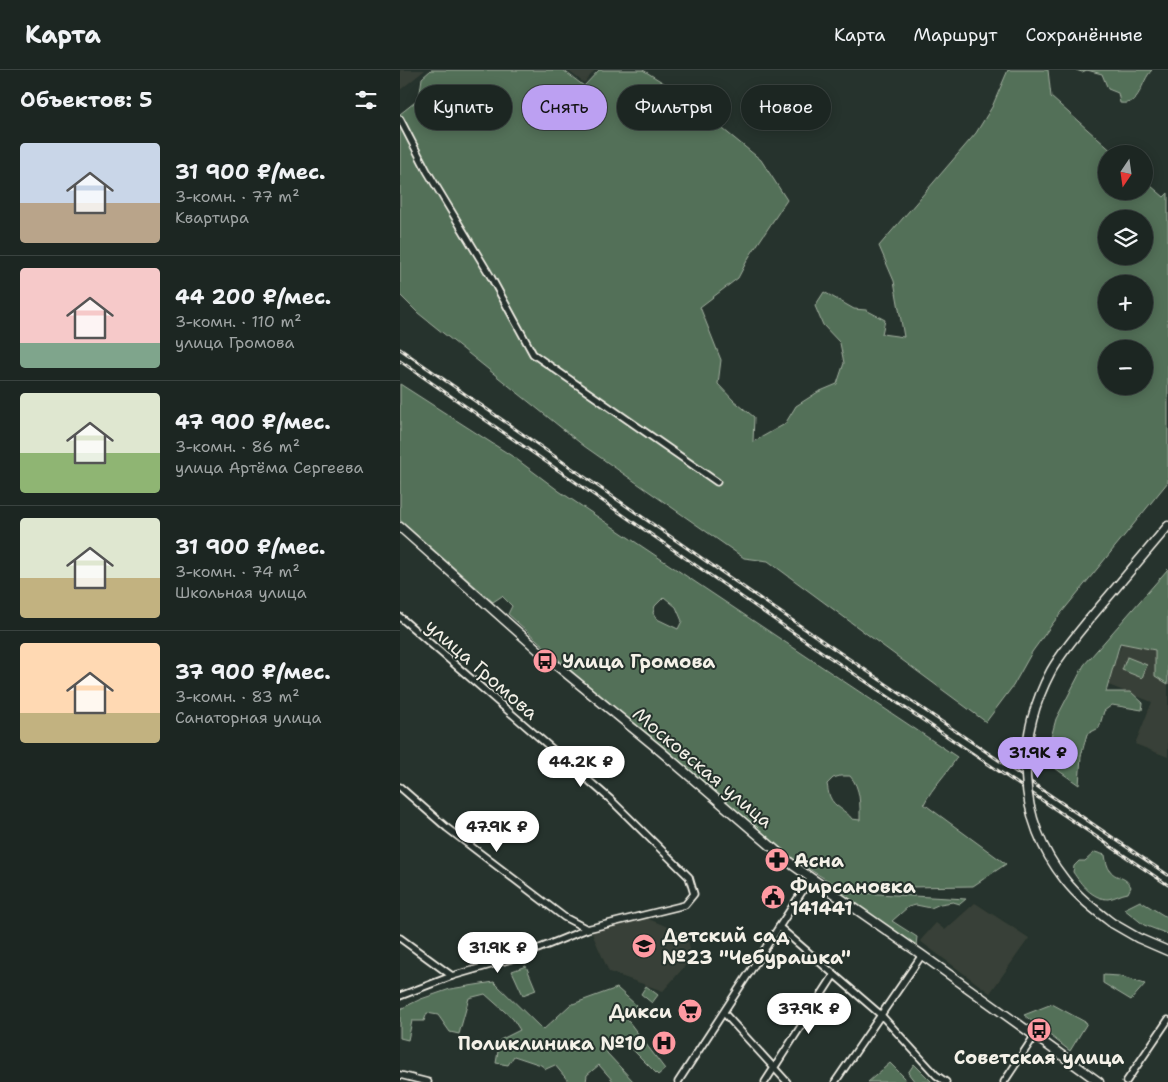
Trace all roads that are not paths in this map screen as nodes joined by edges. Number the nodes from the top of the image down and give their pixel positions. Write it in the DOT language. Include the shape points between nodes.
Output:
graph roads {
  1 [pos="400,119"];
  2 [pos="717,482"];
  3 [pos="1168,526"];
  4 [pos="400,527"];
  5 [pos="400,618"];
  6 [pos="400,788"];
  7 [pos="811,878"];
  8 [pos="779,927"];
  9 [pos="587,929"];
  10 [pos="400,938"];
  11 [pos="1168,952"];
  12 [pos="922,955"];
  13 [pos="834,975"];
  14 [pos="452,976"];
  15 [pos="400,996"];
  16 [pos="724,1012"];
  17 [pos="880,1015"];
  18 [pos="1168,1020"];
  19 [pos="1035,1036"];
  20 [pos="775,1068"];
  21 [pos="400,1075"];
  22 [pos="428,1082"];
  23 [pos="678,1082"];
  24 [pos="765,1082"];
  25 [pos="787,1082"];
  26 [pos="835,1082"];
  27 [pos="946,1082"];
  28 [pos="1004,1082"];
  29 [pos="1099,1082"];
  30 [pos="1126,1082"];
  1 -- 2 [label="street" via="533,354"];
  3 -- 11 [label="street, bridge" via="1065,649 1052,670 1041,692 1030,729 1026,766 1029,807 1036,831 1064,880 1112,923"];
  4 -- 7 [label="street, Московская улица" via="548,658"];
  5 -- 9 [label="street, улица Громова" via="610,799 689,877 694,894 685,905"];
  6 -- 9 [label="street" via="564,917"];
  7 -- 8 [label="street"];
  7 -- 12 [label="street, Московская улица"];
  8 -- 13 [label="street"];
  8 -- 16 [label="street"];
  9 -- 14 [label="street" via="518,957"];
  10 -- 14 [label="street"];
  12 -- 17 [label="street"];
  12 -- 19 [label="street, Московская улица"];
  13 -- 17 [label="street"];
  13 -- 20 [label="street"];
  14 -- 15 [label="street"];
  16 -- 20 [label="street"];
  16 -- 23 [label="street"];
  17 -- 26 [label="street"];
  17 -- 27 [label="street"];
  18 -- 30 [label="street"];
  19 -- 28 [label="street"];
  19 -- 29 [label="street, Московская улица"];
  20 -- 24 [label="street"];
  20 -- 25 [label="street"];
  21 -- 22 [label="street"];
}
